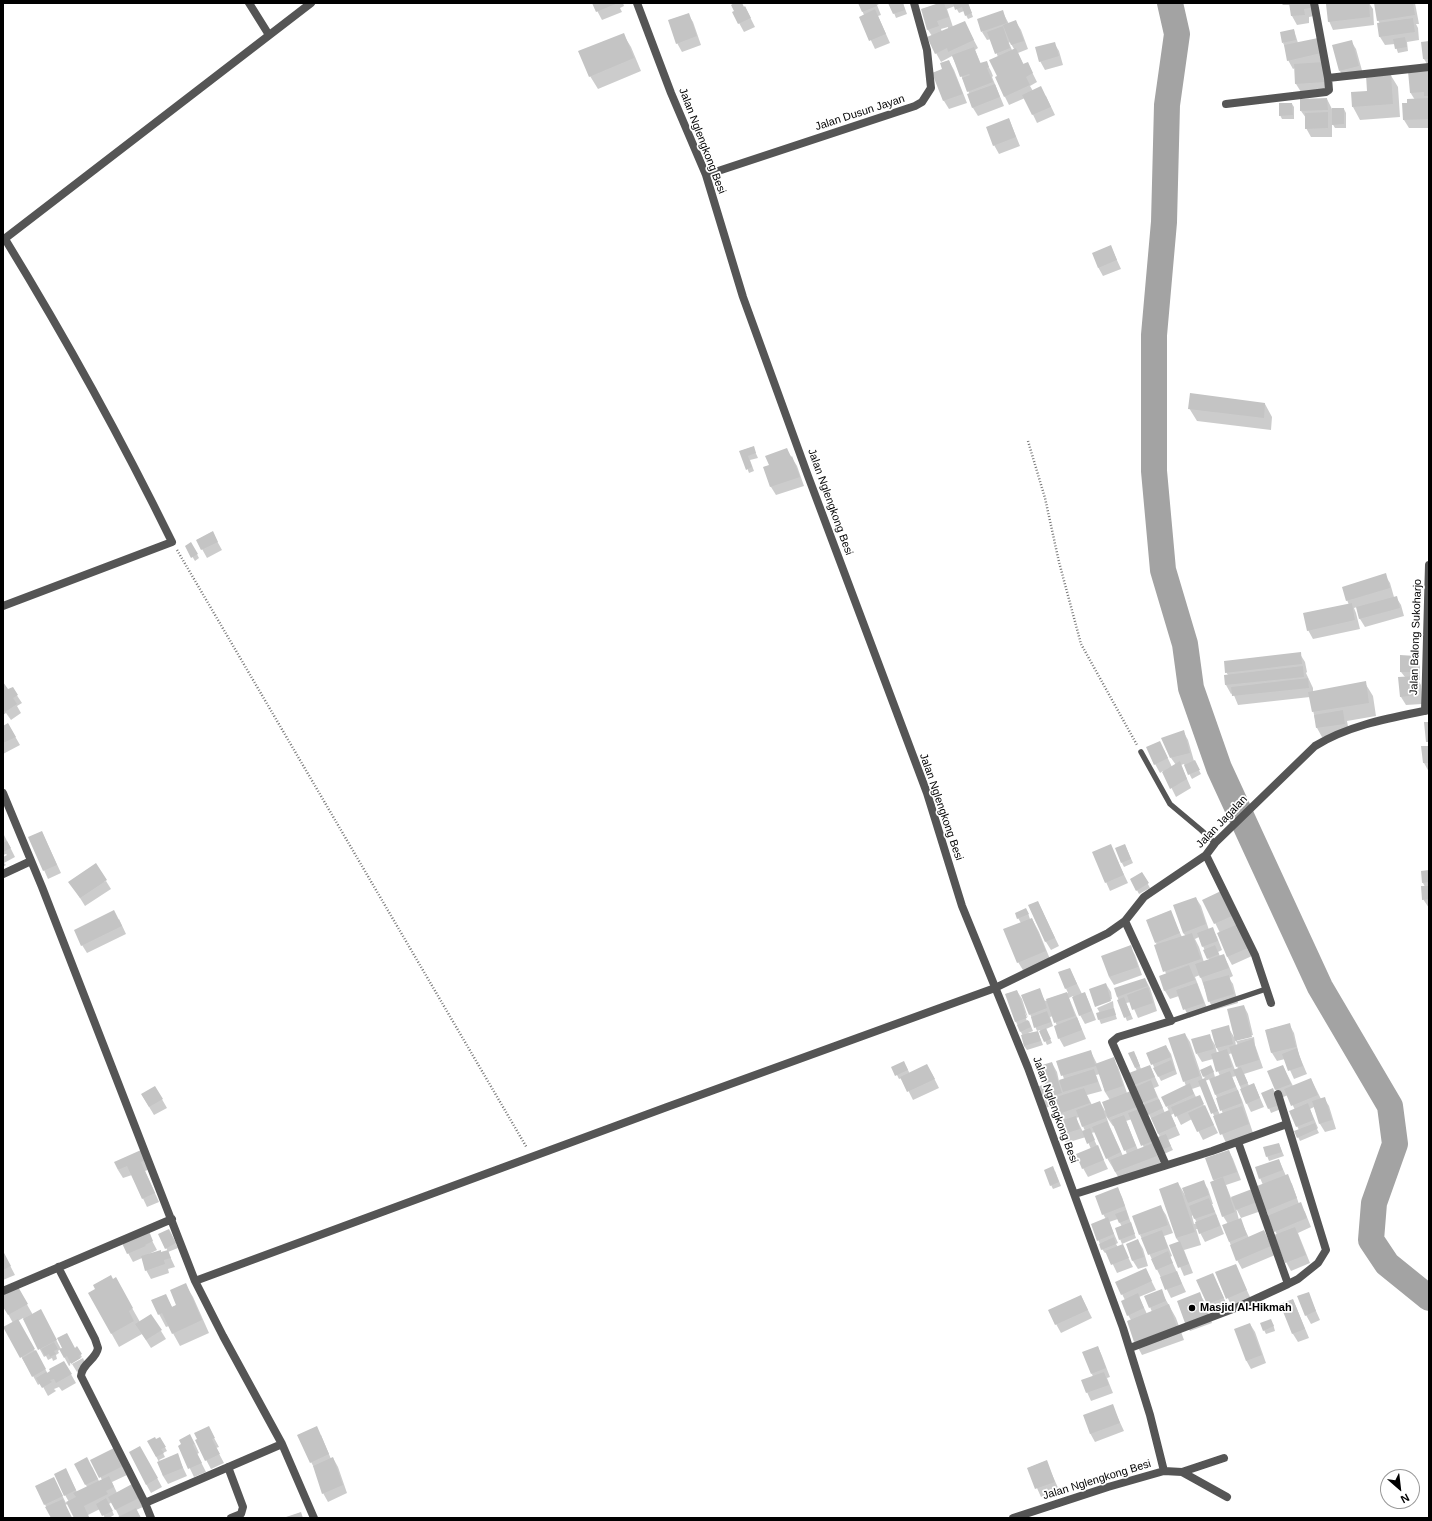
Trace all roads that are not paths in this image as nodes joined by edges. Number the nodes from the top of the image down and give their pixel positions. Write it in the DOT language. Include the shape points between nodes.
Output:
graph roads {
  1 [pos="249,3"];
  2 [pos="311,3"];
  3 [pos="637,3"];
  4 [pos="914,3"];
  5 [pos="1314,3"];
  6 [pos="1317,3"];
  7 [pos="268,36"];
  8 [pos="1429,67"];
  9 [pos="1328,78"];
  10 [pos="1226,104"];
  11 [pos="706,175"];
  12 [pos="4,239"];
  13 [pos="1429,565"];
  14 [pos="3,606"];
  15 [pos="1427,711"];
  16 [pos="1141,752"];
  17 [pos="3,793"];
  18 [pos="1214,843"];
  19 [pos="1206,856"];
  20 [pos="31,861"];
  21 [pos="3,874"];
  22 [pos="1125,921"];
  23 [pos="995,988"];
  24 [pos="1266,989"];
  25 [pos="1271,1003"];
  26 [pos="1171,1021"];
  27 [pos="1278,1094"];
  28 [pos="1287,1124"];
  29 [pos="1238,1142"];
  30 [pos="1166,1165"];
  31 [pos="1075,1194"];
  32 [pos="172,1219"];
  33 [pos="58,1267"];
  34 [pos="196,1281"];
  35 [pos="1288,1284"];
  36 [pos="3,1291"];
  37 [pos="1130,1348"];
  38 [pos="282,1444"];
  39 [pos="1224,1458"];
  40 [pos="228,1467"];
  41 [pos="1164,1471"];
  42 [pos="1182,1472"];
  43 [pos="1227,1497"];
  44 [pos="144,1503"];
  45 [pos="151,1518"];
  46 [pos="232,1518"];
  47 [pos="314,1518"];
  48 [pos="1013,1518"];
  1 -- 7 [label="street"];
  2 -- 7 [label="street"];
  3 -- 11 [label="street, Jalan Nglengkong Besi"];
  4 -- 11 [label="street, Jalan Dusun Jayan" via="927,50 931,88 922,102"];
  5 -- 6 [label="street"];
  5 -- 9 [label="street"];
  7 -- 12 [label="street"];
  8 -- 9 [label="street"];
  9 -- 10 [label="street" via="1329,90 1326,92"];
  11 -- 23 [label="street, Jalan Nglengkong Besi" via="743,297 927,793 962,906"];
  12 -- 14 [label="street" via="42,299 99,401 172,542"];
  13 -- 15 [label="street, Jalan Balong Sukoharjo"];
  15 -- 18 [label="street, Jalan Jagalan" via="1376,721 1325,739"];
  16 -- 18 [label="lane" via="1170,804"];
  17 -- 20 [label="street"];
  18 -- 19 [label="street, Jalan Jagalan"];
  19 -- 22 [label="street, Jalan Jagalan" via="1144,897"];
  19 -- 24 [label="street" via="1255,955"];
  20 -- 21 [label="street"];
  20 -- 32 [label="street"];
  22 -- 23 [label="street, Jalan Jagalan" via="1108,934"];
  22 -- 26 [label="street"];
  23 -- 31 [label="street, Jalan Nglengkong Besi"];
  23 -- 34 [label="street, Jalan Jagalan"];
  24 -- 25 [label="street"];
  24 -- 26 [label="lane"];
  26 -- 30 [label="street" via="1118,1037 1112,1042"];
  27 -- 28 [label="street"];
  28 -- 29 [label="street"];
  28 -- 35 [label="street" via="1326,1250 1318,1263"];
  29 -- 30 [label="street"];
  29 -- 35 [label="street"];
  30 -- 31 [label="street"];
  31 -- 37 [label="street, Jalan Nglengkong Besi"];
  32 -- 33 [label="street"];
  32 -- 34 [label="street"];
  33 -- 36 [label="street"];
  33 -- 44 [label="street" via="98,1348 94,1357 84,1365 81,1376"];
  34 -- 38 [label="street"];
  35 -- 37 [label="street" via="1238,1307"];
  37 -- 41 [label="street, Jalan Nglengkong Besi"];
  38 -- 40 [label="street"];
  38 -- 47 [label="street"];
  39 -- 42 [label="street"];
  40 -- 44 [label="street"];
  40 -- 46 [label="street" via="243,1506 241,1514"];
  41 -- 42 [label="street"];
  41 -- 48 [label="street, Jalan Nglengkong Besi"];
  42 -- 43 [label="street"];
  44 -- 45 [label="street"];
}
